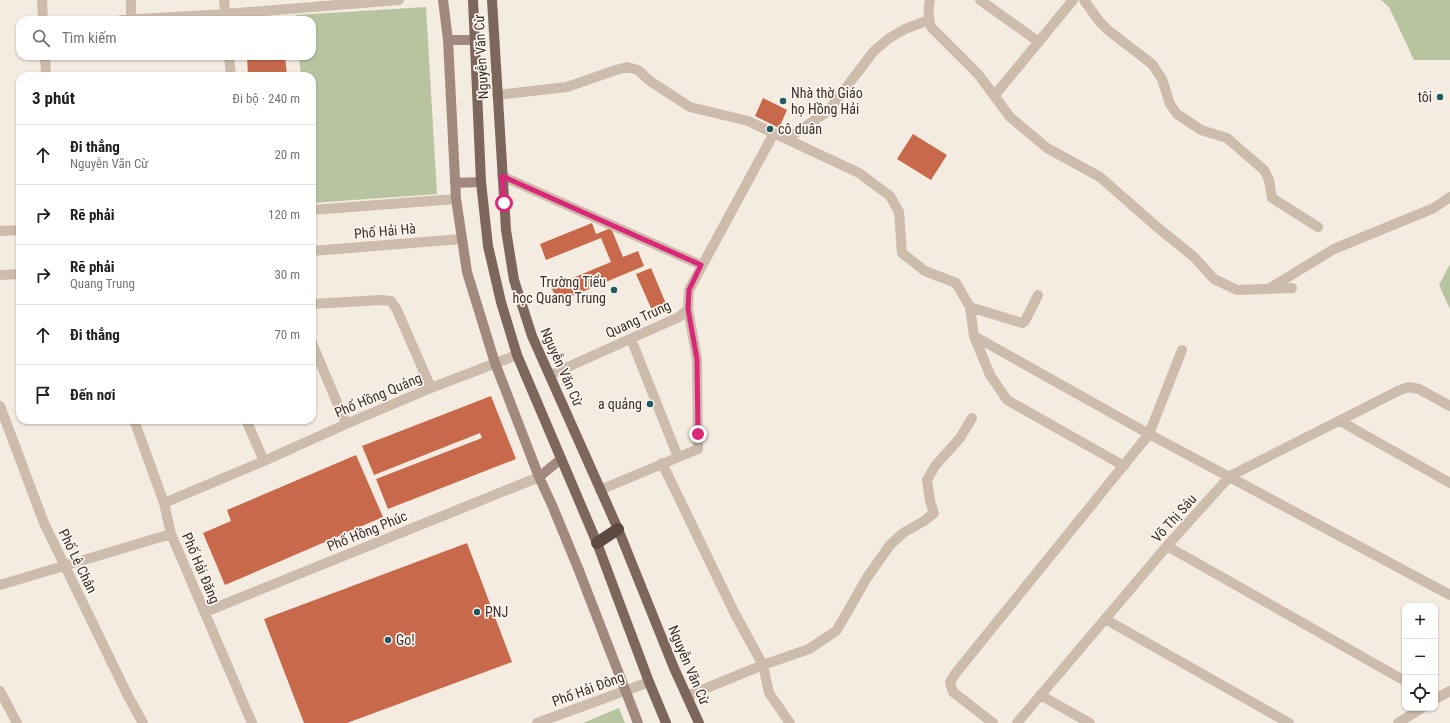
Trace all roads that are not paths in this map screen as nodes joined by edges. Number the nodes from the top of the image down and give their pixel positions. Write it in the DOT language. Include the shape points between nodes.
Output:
graph roads {
  1 [pos="42,0"];
  2 [pos="131,0"];
  3 [pos="224,0"];
  4 [pos="399,0"];
  5 [pos="443,0"];
  6 [pos="473,0"];
  7 [pos="492,0"];
  8 [pos="930,0"];
  9 [pos="980,0"];
  10 [pos="1073,0"];
  11 [pos="1084,0"];
  12 [pos="368,1"];
  13 [pos="295,4"];
  14 [pos="43,16"];
  15 [pos="131,16"];
  16 [pos="226,16"];
  17 [pos="231,16"];
  18 [pos="929,20"];
  19 [pos="448,40"];
  20 [pos="475,40"];
  21 [pos="1039,42"];
  22 [pos="45,60"];
  23 [pos="229,60"];
  24 [pos="46,72"];
  25 [pos="231,72"];
  26 [pos="497,95"];
  27 [pos="994,96"];
  28 [pos="774,133"];
  29 [pos="787,139"];
  30 [pos="502,176"];
  31 [pos="482,182"];
  32 [pos="455,183"];
  33 [pos="1450,197"];
  34 [pos="456,200"];
  35 [pos="316,210"];
  36 [pos="1318,227"];
  37 [pos="16,230"];
  38 [pos="0,231"];
  39 [pos="461,239"];
  40 [pos="316,251"];
  41 [pos="701,265"];
  42 [pos="16,274"];
  43 [pos="0,275"];
  44 [pos="1270,288"];
  45 [pos="1292,288"];
  46 [pos="1038,295"];
  47 [pos="316,304"];
  48 [pos="970,307"];
  49 [pos="688,309"];
  50 [pos="974,336"];
  51 [pos="631,339"];
  52 [pos="1182,350"];
  53 [pos="316,353"];
  54 [pos="517,355"];
  55 [pos="495,363"];
  56 [pos="550,375"];
  57 [pos="431,388"];
  58 [pos="0,406"];
  59 [pos="1450,406"];
  60 [pos="972,418"];
  61 [pos="1340,421"];
  62 [pos="135,424"];
  63 [pos="248,424"];
  64 [pos="346,424"];
  65 [pos="1149,434"];
  66 [pos="678,457"];
  67 [pos="561,459"];
  68 [pos="264,461"];
  69 [pos="662,464"];
  70 [pos="1124,466"];
  71 [pos="1230,476"];
  72 [pos="539,477"];
  73 [pos="1450,483"];
  74 [pos="600,490"];
  75 [pos="164,503"];
  76 [pos="618,529"];
  77 [pos="171,534"];
  78 [pos="597,543"];
  79 [pos="1167,546"];
  80 [pos="64,565"];
  81 [pos="0,585"];
  82 [pos="1450,595"];
  83 [pos="205,612"];
  84 [pos="1105,619"];
  85 [pos="763,665"];
  86 [pos="1402,679"];
  87 [pos="649,682"];
  88 [pos="0,691"];
  89 [pos="625,691"];
  90 [pos="1450,691"];
  91 [pos="1040,695"];
  92 [pos="687,696"];
  93 [pos="1438,697"];
  94 [pos="1417,711"];
  95 [pos="17,723"];
  96 [pos="143,723"];
  97 [pos="252,723"];
  98 [pos="537,723"];
  99 [pos="638,723"];
  100 [pos="666,723"];
  101 [pos="699,723"];
  102 [pos="790,723"];
  103 [pos="993,723"];
  104 [pos="1017,723"];
  105 [pos="1090,723"];
  106 [pos="1289,723"];
  107 [pos="1398,723"];
  1 -- 14 [label="street"];
  2 -- 15 [label="street"];
  3 -- 16 [label="street"];
  4 -- 12 [label="street"];
  5 -- 19 [label="street"];
  6 -- 20 [label="main road, Nguyễn Văn Cừ"];
  7 -- 26 [label="main road, Nguyễn Văn Cừ"];
  8 -- 18 [label="street"];
  9 -- 21 [label="street"];
  10 -- 21 [label="street"];
  11 -- 36 [label="street" via="1109,31 1152,64 1162,79 1170,104 1177,114 1201,130 1227,138 1264,170 1269,180 1272,198"];
  12 -- 13 [label="street"];
  13 -- 17 [label="street"];
  18 -- 27 [label="street" via="931,27 978,74"];
  18 -- 29 [label="street" via="888,39 874,51 828,111"];
  19 -- 20 [label="street"];
  19 -- 32 [label="street"];
  20 -- 31 [label="main road, Nguyễn Văn Cừ"];
  21 -- 27 [label="street"];
  22 -- 24 [label="street"];
  23 -- 25 [label="street"];
  26 -- 28 [label="street" via="567,87 627,67 638,70 650,81 690,107 748,121"];
  26 -- 30 [label="main road, Nguyễn Văn Cừ"];
  27 -- 44 [label="street" via="1010,117 1047,148 1100,177 1194,257 1214,279 1237,290"];
  28 -- 29 [label="street"];
  28 -- 41 [label="street, Quang Trung"];
  29 -- 48 [label="street" via="859,173 890,196 899,212 902,253 925,271 956,283"];
  30 -- 41 [label="street"];
  30 -- 56 [label="main road, Nguyễn Văn Cừ" via="506,230 514,280 532,336"];
  31 -- 32 [label="street"];
  31 -- 54 [label="main road, Nguyễn Văn Cừ" via="488,246"];
  32 -- 34 [label="street"];
  33 -- 44 [label="street" via="1434,208 1334,249"];
  34 -- 35 [label="street, Phố Hải Hà"];
  34 -- 39 [label="street"];
  37 -- 38 [label="street"];
  39 -- 40 [label="street, Phố Hải Hà"];
  39 -- 55 [label="street" via="467,272"];
  41 -- 49 [label="street, Quang Trung" via="689,290"];
  42 -- 43 [label="street"];
  44 -- 45 [label="street"];
  46 -- 48 [label="street" via="1022,323"];
  47 -- 57 [label="street" via="381,300 391,302 397,310"];
  48 -- 50 [label="street"];
  49 -- 51 [label="street, Quang Trung" via="679,317"];
  49 -- 66 [label="street" via="697,359 698,449"];
  50 -- 65 [label="street"];
  50 -- 70 [label="street" via="990,375 1007,400"];
  51 -- 56 [label="street, Quang Trung"];
  51 -- 66 [label="street"];
  52 -- 65 [label="street"];
  53 -- 64 [label="street"];
  54 -- 55 [label="street, Phố Hồng Quảng"];
  54 -- 67 [label="main road, Nguyễn Văn Cừ"];
  55 -- 57 [label="street, Phố Hồng Quảng"];
  55 -- 72 [label="street"];
  56 -- 74 [label="main road, Nguyễn Văn Cừ"];
  57 -- 64 [label="street, Phố Hồng Quảng"];
  58 -- 80 [label="street, Phố Lê Chân" via="44,523"];
  59 -- 61 [label="street, Võ Thị Sáu" via="1420,389 1409,387"];
  60 -- 85 [label="street" via="960,438 935,466 927,480 934,513 903,533 890,545 866,579 836,632 809,649"];
  61 -- 71 [label="street, Võ Thị Sáu"];
  61 -- 73 [label="street"];
  62 -- 75 [label="street, Phố Hải Đăng"];
  63 -- 68 [label="street"];
  64 -- 68 [label="street, Phố Hồng Quảng"];
  65 -- 70 [label="street"];
  65 -- 71 [label="street"];
  66 -- 69 [label="street"];
  67 -- 72 [label="street"];
  67 -- 78 [label="main road, Nguyễn Văn Cừ"];
  68 -- 75 [label="street, Phố Hồng Quảng"];
  69 -- 74 [label="street"];
  69 -- 85 [label="street" via="735,614"];
  70 -- 103 [label="street" via="950,682 952,692"];
  71 -- 79 [label="street, Võ Thị Sáu"];
  71 -- 82 [label="street"];
  72 -- 83 [label="street, Phố Hồng Phúc"];
  72 -- 89 [label="street"];
  74 -- 76 [label="main road, Nguyễn Văn Cừ"];
  75 -- 77 [label="street, Phố Hải Đăng"];
  76 -- 78 [label="highway"];
  76 -- 92 [label="main road, Nguyễn Văn Cừ"];
  77 -- 80 [label="street"];
  77 -- 83 [label="street, Phố Hải Đăng"];
  78 -- 87 [label="main road, Nguyễn Văn Cừ"];
  79 -- 84 [label="street, Võ Thị Sáu"];
  79 -- 86 [label="street"];
  80 -- 81 [label="street"];
  80 -- 96 [label="street, Phố Lê Chân"];
  83 -- 97 [label="street, Phố Hải Đăng"];
  84 -- 91 [label="street, Võ Thị Sáu"];
  84 -- 106 [label="street"];
  85 -- 92 [label="street"];
  85 -- 102 [label="street" via="769,693"];
  87 -- 89 [label="street, Phố Hải Đông"];
  87 -- 100 [label="main road, Nguyễn Văn Cừ"];
  88 -- 95 [label="street"];
  89 -- 98 [label="street, Phố Hải Đông"];
  89 -- 99 [label="street"];
  90 -- 93 [label="street"];
  91 -- 104 [label="street, Võ Thị Sáu"];
  91 -- 105 [label="street"];
  92 -- 101 [label="main road, Nguyễn Văn Cừ"];
  94 -- 107 [label="street"];
}
